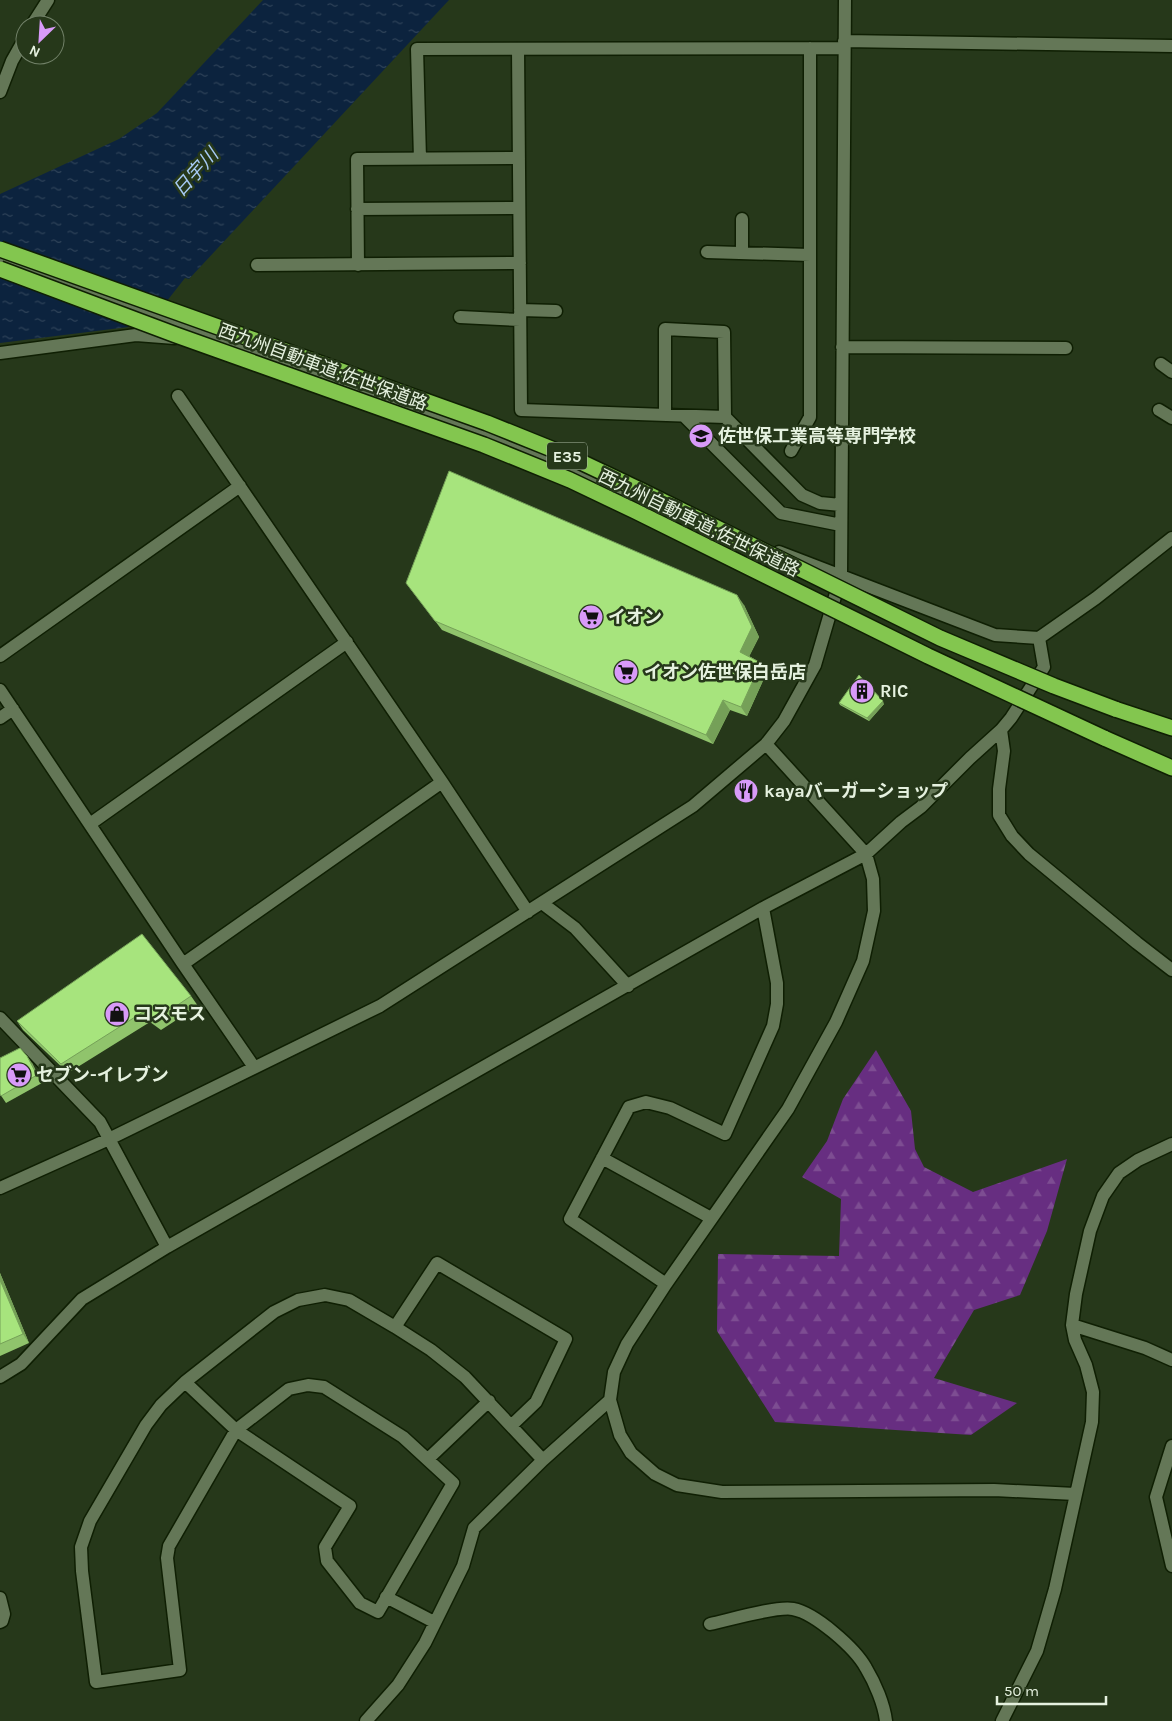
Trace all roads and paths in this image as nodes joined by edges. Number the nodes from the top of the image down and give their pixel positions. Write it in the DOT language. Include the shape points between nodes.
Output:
graph roads {
  1 [pos="48,0"];
  2 [pos="845,0"];
  3 [pos="38,15"];
  4 [pos="844,44"];
  5 [pos="1172,46"];
  6 [pos="810,48"];
  7 [pos="518,49"];
  8 [pos="15,56"];
  9 [pos="0,92"];
  10 [pos="420,158"];
  11 [pos="519,158"];
  12 [pos="519,208"];
  13 [pos="357,209"];
  14 [pos="742,218"];
  15 [pos="0,249"];
  16 [pos="707,252"];
  17 [pos="742,253"];
  18 [pos="810,255"];
  19 [pos="0,262"];
  20 [pos="520,263"];
  21 [pos="257,265"];
  22 [pos="358,265"];
  23 [pos="0,269"];
  24 [pos="556,311"];
  25 [pos="520,315"];
  26 [pos="460,317"];
  27 [pos="228,341"];
  28 [pos="842,347"];
  29 [pos="1066,348"];
  30 [pos="0,353"];
  31 [pos="178,396"];
  32 [pos="1159,410"];
  33 [pos="665,415"];
  34 [pos="684,416"];
  35 [pos="725,417"];
  36 [pos="1172,418"];
  37 [pos="790,451"];
  38 [pos="240,486"];
  39 [pos="841,505"];
  40 [pos="841,525"];
  41 [pos="1172,538"];
  42 [pos="841,576"];
  43 [pos="1039,638"];
  44 [pos="347,642"];
  45 [pos="0,656"];
  46 [pos="0,690"];
  47 [pos="13,709"];
  48 [pos="0,718"];
  49 [pos="1172,728"];
  50 [pos="1001,730"];
  51 [pos="766,744"];
  52 [pos="1172,768"];
  53 [pos="442,782"];
  54 [pos="90,824"];
  55 [pos="866,854"];
  56 [pos="542,903"];
  57 [pos="763,908"];
  58 [pos="528,912"];
  59 [pos="183,964"];
  60 [pos="1172,970"];
  61 [pos="628,986"];
  62 [pos="0,1018"];
  63 [pos="254,1067"];
  64 [pos="109,1139"];
  65 [pos="1172,1144"];
  66 [pos="602,1158"];
  67 [pos="0,1188"];
  68 [pos="712,1218"];
  69 [pos="166,1247"];
  70 [pos="666,1284"];
  71 [pos="395,1326"];
  72 [pos="1072,1326"];
  73 [pos="1172,1360"];
  74 [pos="0,1377"];
  75 [pos="185,1382"];
  76 [pos="610,1400"];
  77 [pos="489,1401"];
  78 [pos="512,1425"];
  79 [pos="236,1430"];
  80 [pos="1172,1446"];
  81 [pos="428,1459"];
  82 [pos="544,1460"];
  83 [pos="1076,1494"];
  84 [pos="1172,1566"];
  85 [pos="386,1597"];
  86 [pos="0,1598"];
  87 [pos="0,1622"];
  88 [pos="434,1622"];
  89 [pos="710,1624"];
  90 [pos="366,1721"];
  91 [pos="886,1721"];
  92 [pos="1002,1721"];
  1 -- 3 [label="street"];
  2 -- 4 [label="street"];
  4 -- 5 [label="street"];
  4 -- 6 [label="street"];
  4 -- 28 [label="street"];
  6 -- 7 [label="street"];
  6 -- 18 [label="street"];
  7 -- 10 [label="street" via="416,49"];
  7 -- 11 [label="street"];
  8 -- 9 [label="street"];
  10 -- 11 [label="street"];
  10 -- 13 [label="street" via="357,159"];
  11 -- 12 [label="street"];
  12 -- 13 [label="street"];
  12 -- 20 [label="street"];
  13 -- 22 [label="street"];
  14 -- 17 [label="street"];
  15 -- 49 [label="highway, 西九州自動車道;佐世保道路 / E35, bridge" via="487,422 640,490 940,638 1054,686"];
  16 -- 17 [label="street"];
  17 -- 18 [label="street"];
  18 -- 37 [label="street" via="810,418"];
  19 -- 27 [label="street"];
  20 -- 22 [label="street"];
  20 -- 25 [label="street"];
  21 -- 22 [label="street"];
  23 -- 52 [label="highway, 西九州自動車道;佐世保道路 / E35, bridge" via="484,445 570,480 910,648"];
  24 -- 25 [label="street"];
  25 -- 26 [label="street"];
  25 -- 33 [label="street" via="521,410"];
  27 -- 30 [label="street" via="136,335"];
  27 -- 42 [label="street" via="602,481"];
  28 -- 29 [label="street"];
  28 -- 39 [label="street"];
  31 -- 38 [label="street"];
  32 -- 36 [label="street"];
  33 -- 34 [label="street"];
  33 -- 35 [label="street" via="666,329 724,332"];
  34 -- 35 [label="street"];
  34 -- 40 [label="street" via="780,513"];
  35 -- 39 [label="street" via="802,495 820,503"];
  38 -- 44 [label="street"];
  38 -- 45 [label="street"];
  39 -- 40 [label="street"];
  40 -- 42 [label="street"];
  41 -- 43 [label="street"];
  42 -- 43 [label="street" via="996,635"];
  42 -- 51 [label="street" via="815,665 784,721"];
  43 -- 50 [label="street" via="1044,667"];
  44 -- 53 [label="street"];
  44 -- 54 [label="street"];
  46 -- 47 [label="street"];
  47 -- 48 [label="street"];
  47 -- 54 [label="street"];
  50 -- 55 [label="street" via="921,807"];
  50 -- 60 [label="street" via="1004,751 999,815 1012,836 1029,854"];
  51 -- 55 [label="street"];
  51 -- 56 [label="street" via="693,806"];
  53 -- 58 [label="street"];
  53 -- 59 [label="street"];
  54 -- 59 [label="street"];
  55 -- 57 [label="street"];
  55 -- 68 [label="street" via="873,879 874,911 863,961 836,1022 788,1109"];
  56 -- 58 [label="street"];
  56 -- 61 [label="street" via="575,928"];
  57 -- 61 [label="street"];
  57 -- 66 [label="street" via="777,982 777,1004 773,1026 724,1134 670,1108 646,1102 629,1107"];
  58 -- 63 [label="street" via="380,1006"];
  59 -- 63 [label="street"];
  61 -- 69 [label="street"];
  62 -- 64 [label="street" via="100,1122"];
  63 -- 64 [label="street"];
  64 -- 67 [label="street"];
  64 -- 69 [label="street"];
  65 -- 72 [label="street" via="1119,1173 1103,1196 1084,1255"];
  66 -- 68 [label="street"];
  66 -- 70 [label="street" via="570,1219"];
  68 -- 70 [label="street"];
  69 -- 74 [label="street" via="82,1299 21,1364"];
  70 -- 76 [label="street" via="627,1344 614,1372"];
  71 -- 75 [label="street" via="349,1300 325,1295 298,1300 274,1312"];
  71 -- 77 [label="street" via="465,1377"];
  71 -- 78 [label="street" via="437,1263 566,1339 536,1402"];
  72 -- 73 [label="street" via="1146,1348"];
  72 -- 83 [label="street" via="1093,1392 1092,1422"];
  75 -- 79 [label="street"];
  75 -- 79 [label="street" via="146,1425 90,1521 81,1547 96,1682 180,1670 167,1558 169,1546"];
  76 -- 82 [label="street"];
  76 -- 83 [label="street" via="620,1435 631,1453 654,1474 677,1486 722,1492 994,1490"];
  77 -- 78 [label="street"];
  77 -- 81 [label="street"];
  78 -- 82 [label="street"];
  79 -- 81 [label="street" via="288,1389 308,1385 324,1387 403,1437"];
  79 -- 85 [label="street" via="350,1506 325,1547 327,1561 360,1603 378,1612"];
  80 -- 84 [label="street" via="1156,1497"];
  81 -- 85 [label="street" via="453,1484"];
  82 -- 88 [label="street" via="474,1528 463,1566"];
  83 -- 92 [label="street" via="1055,1589 1037,1651"];
  85 -- 88 [label="street"];
  86 -- 87 [label="street" via="4,1614"];
  88 -- 90 [label="street" via="398,1685"];
  89 -- 91 [label="street" via="780,1609 794,1609 820,1621 848,1645 866,1667 885,1710"];
}
